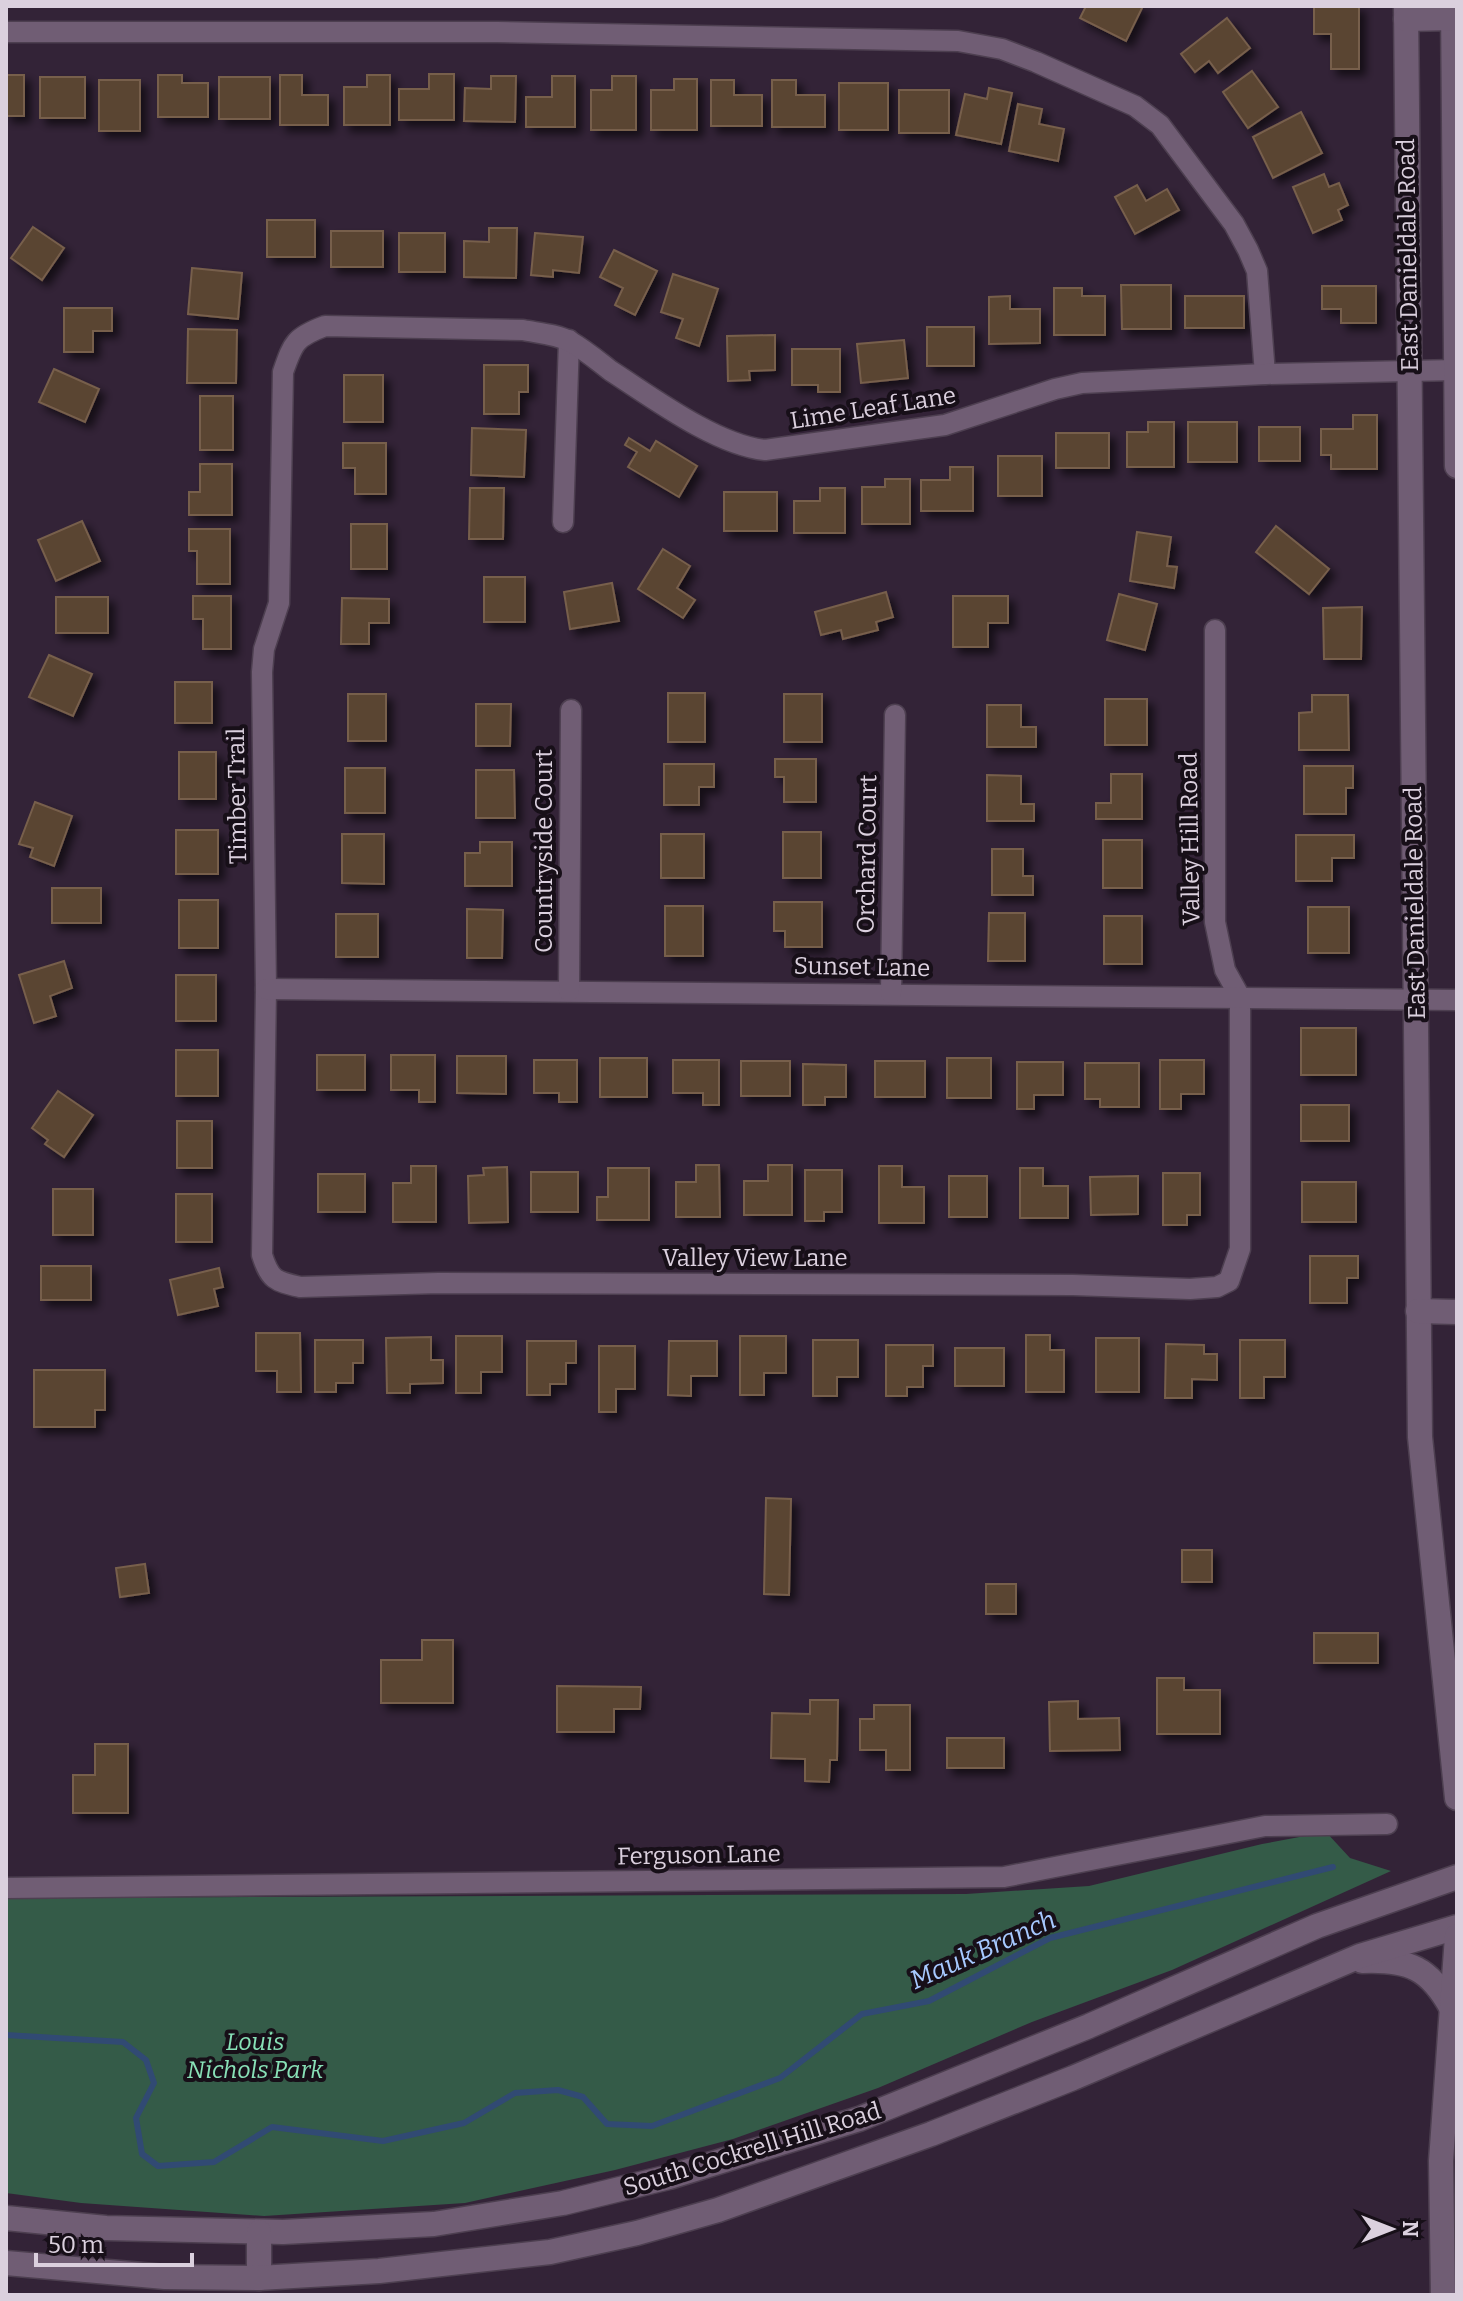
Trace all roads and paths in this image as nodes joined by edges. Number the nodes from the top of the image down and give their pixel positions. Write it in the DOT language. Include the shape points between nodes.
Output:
graph roads {
  1 [pos="1406,12"];
  2 [pos="1453,12"];
  3 [pos="6,32"];
  4 [pos="325,326"];
  5 [pos="569,340"];
  6 [pos="1456,370"];
  7 [pos="1410,372"];
  8 [pos="1265,374"];
  9 [pos="1457,466"];
  10 [pos="563,522"];
  11 [pos="1215,630"];
  12 [pos="571,710"];
  13 [pos="895,715"];
  14 [pos="266,989"];
  15 [pos="569,991"];
  16 [pos="891,993"];
  17 [pos="1240,997"];
  18 [pos="1416,999"];
  19 [pos="1457,1000"];
  20 [pos="1229,1281"];
  21 [pos="280,1282"];
  22 [pos="1418,1311"];
  23 [pos="1457,1312"];
  24 [pos="1457,1798"];
  25 [pos="1387,1824"];
  26 [pos="1457,1877"];
  27 [pos="6,1888"];
  28 [pos="1457,1927"];
  29 [pos="1457,1936"];
  30 [pos="1348,1962"];
  31 [pos="1452,2009"];
  32 [pos="913,2097"];
  33 [pos="931,2134"];
  34 [pos="6,2218"];
  35 [pos="259,2232"];
  36 [pos="6,2263"];
  37 [pos="259,2278"];
  38 [pos="1443,2295"];
  1 -- 2 [label="main road"];
  1 -- 7 [label="main road, East Danieldale Road"];
  2 -- 6 [label="main road, East Danieldale Road"];
  3 -- 8 [label="street" via="513,32 958,41 1002,49 1135,106 1160,125 1234,224 1257,271"];
  4 -- 5 [label="street, Lime Leaf Lane" via="523,330"];
  4 -- 14 [label="street, Timber Trail" via="302,334 291,347 283,372 279,603 262,672"];
  5 -- 8 [label="street, Lime Leaf Lane" via="724,440 765,450 945,425 1082,383"];
  5 -- 10 [label="street"];
  6 -- 7 [label="street, Lime Leaf Lane"];
  6 -- 9 [label="main road, East Danieldale Road"];
  7 -- 8 [label="street, Lime Leaf Lane"];
  7 -- 18 [label="main road, East Danieldale Road"];
  11 -- 17 [label="street, Valley Hill Road" via="1215,922 1225,970"];
  12 -- 15 [label="street, Countryside Court"];
  13 -- 16 [label="street, Orchard Court"];
  14 -- 15 [label="street, Sunset Lane"];
  14 -- 21 [label="street, Timber Trail" via="262,1255 268,1274"];
  15 -- 16 [label="street, Sunset Lane"];
  16 -- 17 [label="street, Sunset Lane"];
  17 -- 18 [label="street, Sunset Lane"];
  17 -- 20 [label="street, Valley Hill Road" via="1240,1249"];
  18 -- 19 [label="street, Sunset Lane"];
  18 -- 22 [label="main road, East Danieldale Road"];
  20 -- 21 [label="street, Valley View Lane" via="1190,1289 486,1283 300,1287"];
  22 -- 23 [label="main road"];
  22 -- 24 [label="main road, East Danieldale Road" via="1424,1498"];
  25 -- 27 [label="street, Ferguson Lane" via="1265,1826 1004,1877"];
  26 -- 32 [label="main road, South Cockrell Hill Road" via="1317,1926"];
  28 -- 30 [label="main road, South Cockrell Hill Road"];
  29 -- 31 [label="main road"];
  30 -- 31 [label="main road" via="1378,1960 1426,1973"];
  30 -- 33 [label="main road, South Cockrell Hill Road"];
  31 -- 38 [label="main road" via="1441,2161"];
  32 -- 33 [label="main road"];
  32 -- 35 [label="main road, South Cockrell Hill Road" via="771,2147 563,2203 434,2224"];
  33 -- 37 [label="main road, South Cockrell Hill Road" via="718,2210 550,2252"];
  34 -- 35 [label="main road, South Cockrell Hill Road" via="106,2228"];
  35 -- 37 [label="main road"];
  36 -- 37 [label="main road, South Cockrell Hill Road" via="165,2277"];
}
